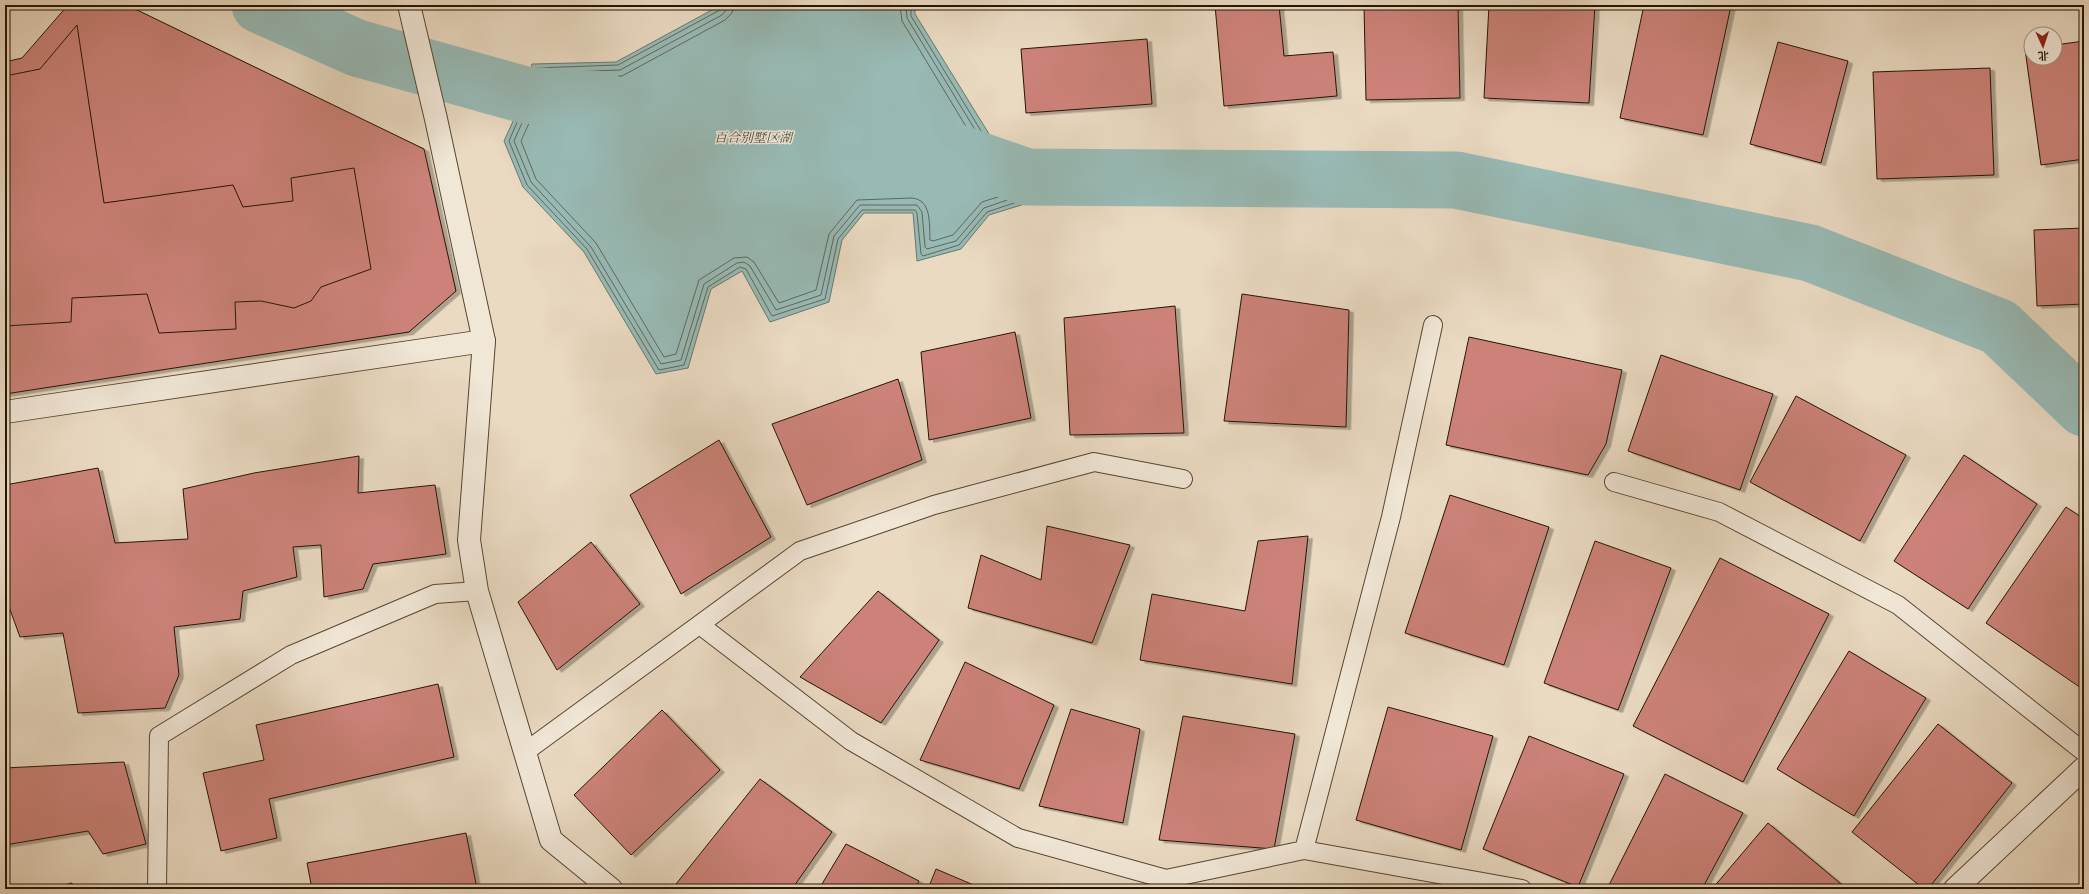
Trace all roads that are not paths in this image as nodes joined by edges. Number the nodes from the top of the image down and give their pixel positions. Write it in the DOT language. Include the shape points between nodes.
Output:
graph roads {
  1 [pos="409,5"];
  2 [pos="1433,325"];
  3 [pos="484,341"];
  4 [pos="5,412"];
  5 [pos="1183,479"];
  6 [pos="1614,482"];
  7 [pos="477,591"];
  8 [pos="700,625"];
  9 [pos="525,752"];
  10 [pos="2084,752"];
  11 [pos="2084,768"];
  12 [pos="1304,850"];
  13 [pos="157,889"];
  14 [pos="611,889"];
  15 [pos="1522,889"];
  16 [pos="1955,889"];
  1 -- 3 [label="street"];
  2 -- 12 [label="lane" via="1391,517"];
  3 -- 4 [label="street"];
  3 -- 7 [label="street" via="469,540"];
  5 -- 8 [label="lane" via="1094,462 934,505 800,552"];
  6 -- 10 [label="lane" via="1719,512 1898,605"];
  7 -- 9 [label="street"];
  7 -- 13 [label="lane" via="435,594 291,655 159,736"];
  8 -- 9 [label="lane"];
  8 -- 12 [label="lane" via="851,741 1018,838 1166,879"];
  9 -- 14 [label="street" via="551,840"];
  11 -- 16 [label="street"];
  12 -- 15 [label="lane"];
}
